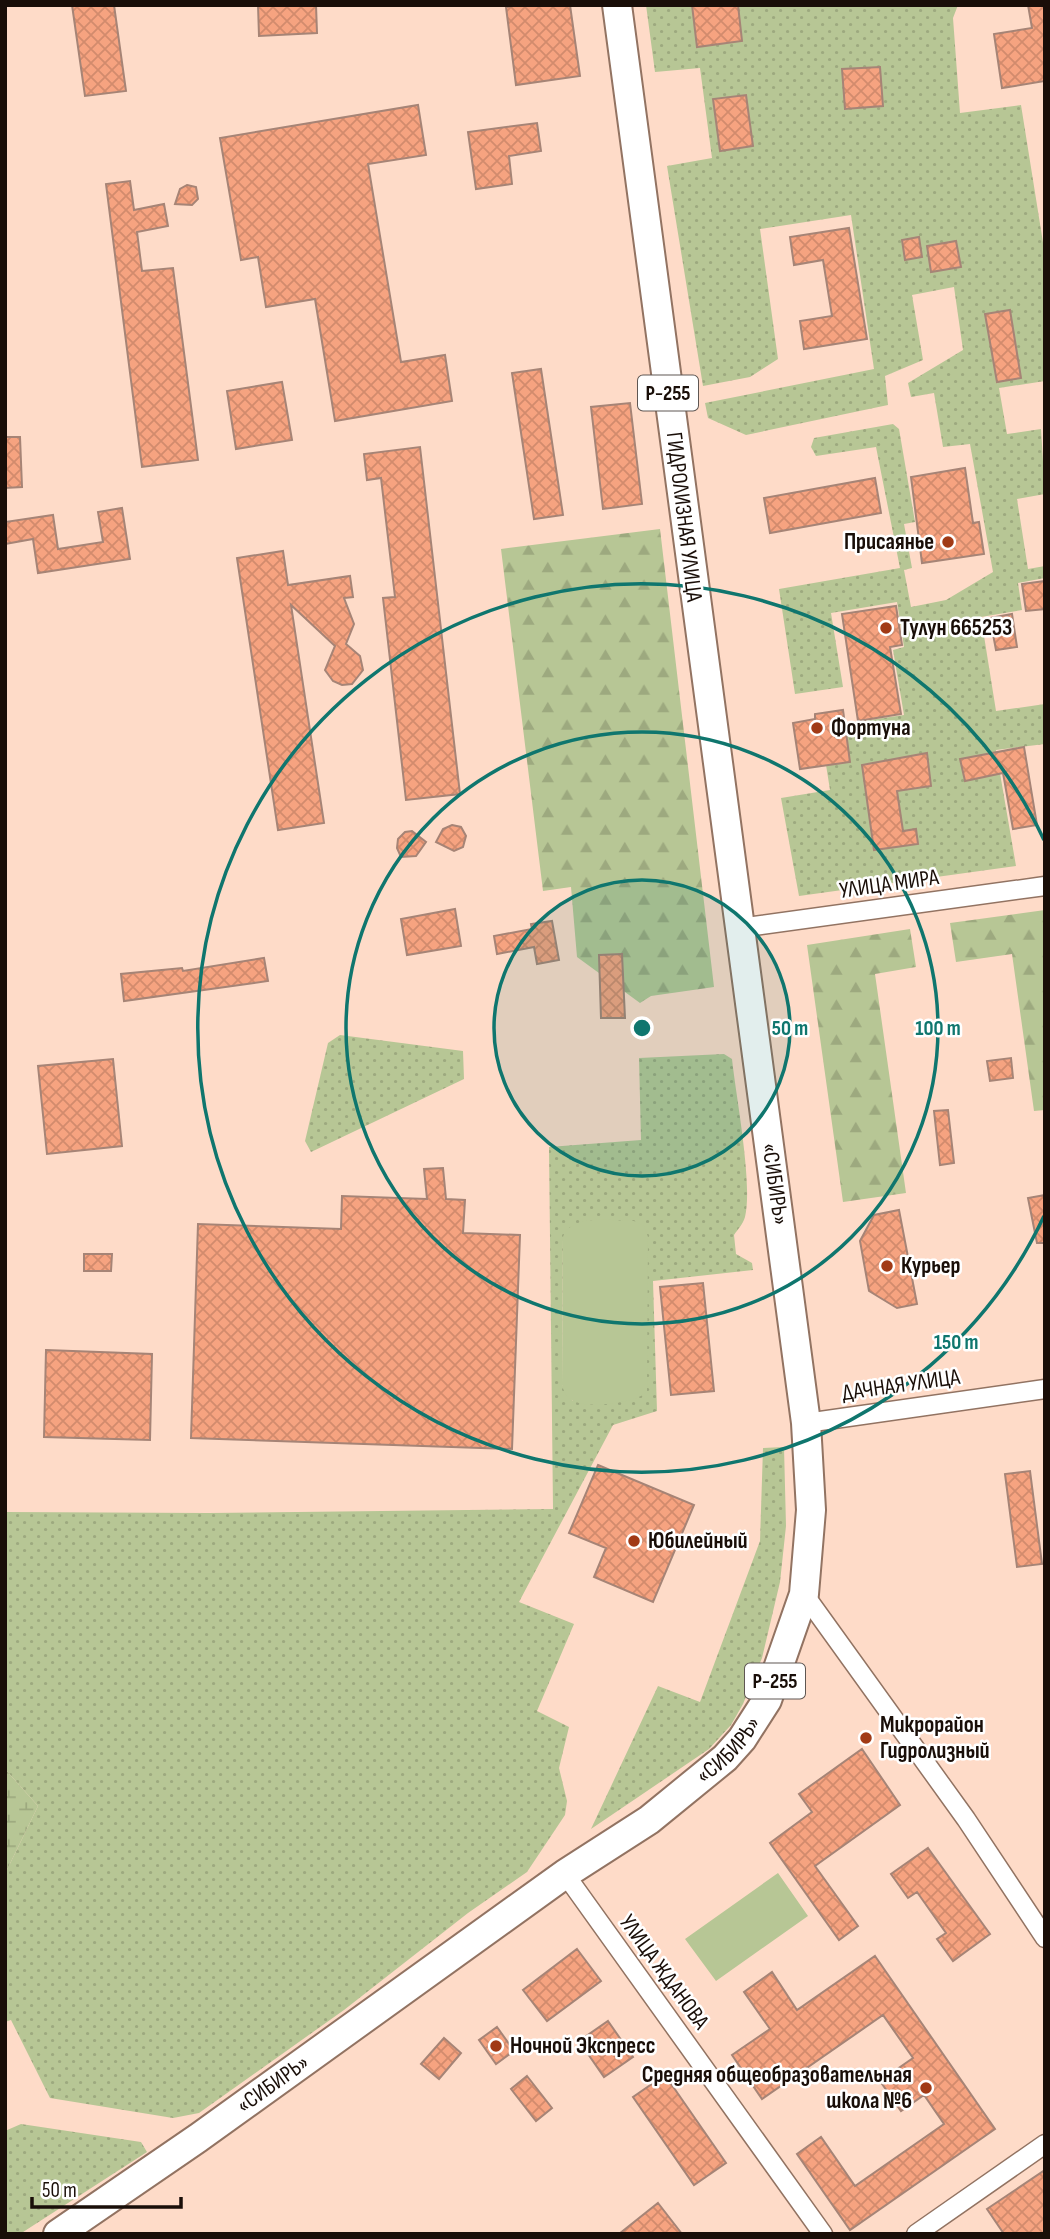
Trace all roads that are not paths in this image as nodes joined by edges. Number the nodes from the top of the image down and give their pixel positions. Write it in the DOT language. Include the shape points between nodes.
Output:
graph roads {
  1 [pos="617,5"];
  2 [pos="719,780"];
  3 [pos="1045,886"];
  4 [pos="739,928"];
  5 [pos="1045,1389"];
  6 [pos="806,1423"];
  7 [pos="804,1594"];
  8 [pos="565,1874"];
  9 [pos="1045,1938"];
  10 [pos="1045,2144"];
  11 [pos="58,2234"];
  12 [pos="823,2234"];
  13 [pos="916,2234"];
  1 -- 2 [label="highway, ГИДРОЛИЗНАЯ УЛИЦА / Р-255"];
  2 -- 4 [label="highway, «СИБИРЬ» / Р-255"];
  3 -- 4 [label="street, УЛИЦА МИРА"];
  4 -- 6 [label="highway, «СИБИРЬ» / Р-255"];
  5 -- 6 [label="street, ДАЧНАЯ УЛИЦА"];
  6 -- 7 [label="highway, «СИБИРЬ» / Р-255" via="811,1510"];
  7 -- 8 [label="highway, «СИБИРЬ» / Р-255" via="767,1700 742,1739 679,1798"];
  7 -- 9 [label="street" via="966,1819"];
  8 -- 11 [label="highway, «СИБИРЬ» / Р-255"];
  8 -- 12 [label="street, УЛИЦА ЖДАНОВА"];
  10 -- 13 [label="street"];
}
